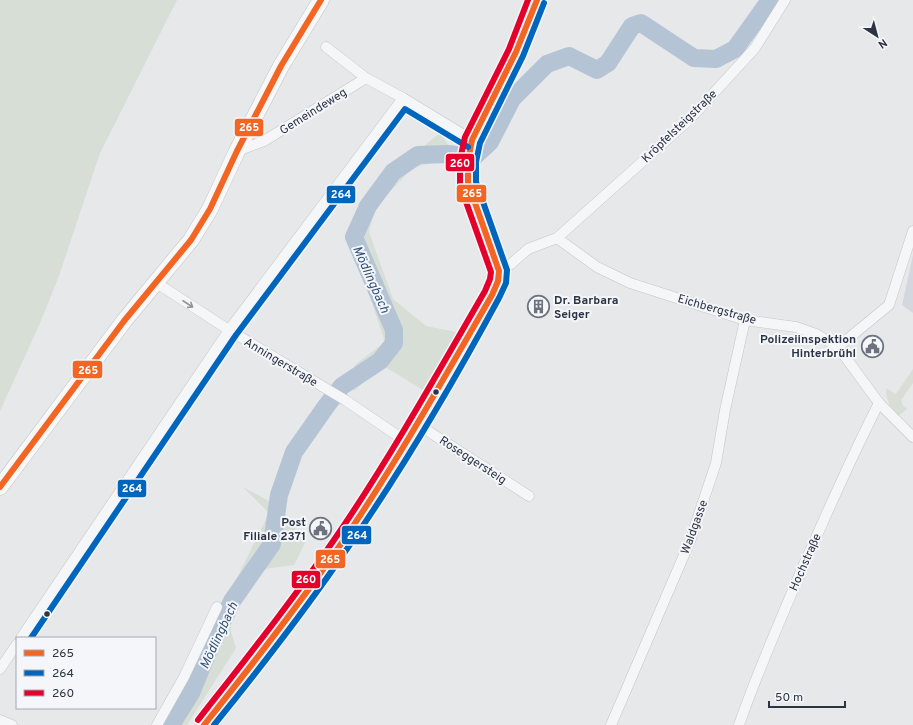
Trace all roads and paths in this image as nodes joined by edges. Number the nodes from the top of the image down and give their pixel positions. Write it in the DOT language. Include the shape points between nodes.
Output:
graph roads {
  1 [pos="321,0"];
  2 [pos="537,0"];
  3 [pos="785,0"];
  4 [pos="326,47"];
  5 [pos="366,78"];
  6 [pos="403,98"];
  7 [pos="470,150"];
  8 [pos="237,151"];
  9 [pos="913,231"];
  10 [pos="557,238"];
  11 [pos="499,271"];
  12 [pos="155,282"];
  13 [pos="745,320"];
  14 [pos="229,330"];
  15 [pos="838,347"];
  16 [pos="879,403"];
  17 [pos="417,424"];
  18 [pos="913,436"];
  19 [pos="407,442"];
  20 [pos="2,482"];
  21 [pos="529,496"];
  22 [pos="217,606"];
  23 [pos="22,637"];
  24 [pos="16,645"];
  25 [pos="0,669"];
  26 [pos="0,720"];
  27 [pos="12,725"];
  28 [pos="157,725"];
  29 [pos="204,725"];
  30 [pos="611,725"];
  31 [pos="739,725"];
  1 -- 8 [label="main road" via="281,66"];
  2 -- 7 [label="main road" via="516,52"];
  3 -- 10 [label="street, Kröpfelsteigstraße" via="755,48 689,120"];
  4 -- 5 [label="street"];
  5 -- 6 [label="street"];
  5 -- 8 [label="street, Gemeindeweg" via="264,141"];
  6 -- 7 [label="street"];
  6 -- 14 [label="street"];
  7 -- 11 [label="main road" via="468,183"];
  8 -- 12 [label="main road" via="210,209 191,240"];
  9 -- 15 [label="street" via="889,305"];
  10 -- 11 [label="street" via="528,249"];
  10 -- 13 [label="street, Eichbergstraße" via="597,267 630,283"];
  11 -- 17 [label="main road" via="492,295"];
  12 -- 14 [label="street, Anningerstraße, one-way"];
  12 -- 20 [label="main road"];
  13 -- 15 [label="street, Eichbergstraße" via="796,327 816,334"];
  13 -- 30 [label="street, Waldgasse" via="716,463 690,541"];
  14 -- 19 [label="street, Anningerstraße" via="326,388"];
  14 -- 23 [label="street"];
  15 -- 16 [label="street, Eichbergstraße"];
  16 -- 18 [label="street, Eichbergstraße"];
  16 -- 31 [label="street, Hochstraße" via="851,458 780,619"];
  17 -- 19 [label="main road"];
  17 -- 21 [label="street, Roseggersteig"];
  19 -- 29 [label="main road" via="343,541 251,667"];
  22 -- 28 [label="street" via="184,677"];
  24 -- 25 [label="street"];
  26 -- 27 [label="street"];
}
